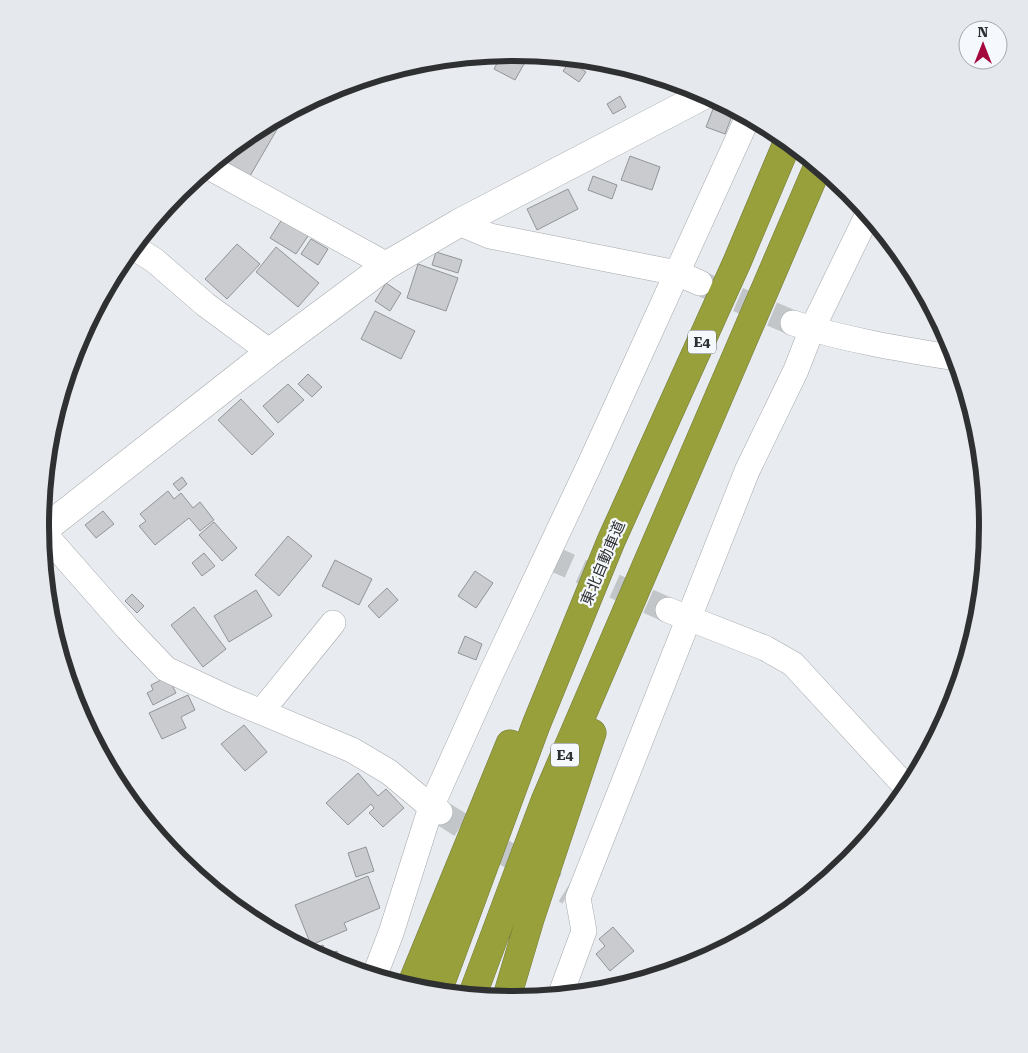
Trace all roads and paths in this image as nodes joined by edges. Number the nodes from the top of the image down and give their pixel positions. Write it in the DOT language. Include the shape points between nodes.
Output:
graph roads {
  1 [pos="697,99"];
  2 [pos="745,123"];
  3 [pos="785,149"];
  4 [pos="215,170"];
  5 [pos="815,172"];
  6 [pos="864,220"];
  7 [pos="459,223"];
  8 [pos="139,251"];
  9 [pos="386,265"];
  10 [pos="677,273"];
  11 [pos="700,283"];
  12 [pos="802,326"];
  13 [pos="270,352"];
  14 [pos="947,357"];
  15 [pos="667,516"];
  16 [pos="49,526"];
  17 [pos="49,541"];
  18 [pos="611,541"];
  19 [pos="678,614"];
  20 [pos="333,623"];
  21 [pos="261,712"];
  22 [pos="902,783"];
  23 [pos="436,809"];
  24 [pos="376,971"];
  25 [pos="413,981"];
  26 [pos="440,986"];
  27 [pos="563,989"];
  28 [pos="474,990"];
  29 [pos="508,992"];
  1 -- 7 [label="street"];
  2 -- 10 [label="street"];
  3 -- 18 [label="highway, 東北自動車道 / E4"];
  4 -- 9 [label="street"];
  5 -- 15 [label="highway, E4"];
  6 -- 12 [label="street"];
  7 -- 9 [label="street"];
  7 -- 10 [label="street" via="490,236"];
  8 -- 13 [label="street"];
  9 -- 13 [label="street"];
  10 -- 11 [label="street"];
  10 -- 23 [label="street"];
  12 -- 14 [label="street"];
  12 -- 19 [label="street" via="796,370"];
  13 -- 16 [label="street"];
  15 -- 28 [label="highway, E4" via="545,801"];
  15 -- 29 [label="highway" via="568,804"];
  17 -- 21 [label="street" via="166,669"];
  18 -- 25 [label="highway" via="521,717"];
  18 -- 26 [label="highway, 東北自動車道 / E4" via="536,725"];
  19 -- 22 [label="street" via="765,648 793,664"];
  19 -- 27 [label="street" via="574,895 584,931"];
  20 -- 21 [label="street"];
  21 -- 23 [label="street" via="352,750 389,772"];
  23 -- 24 [label="street"];
}
